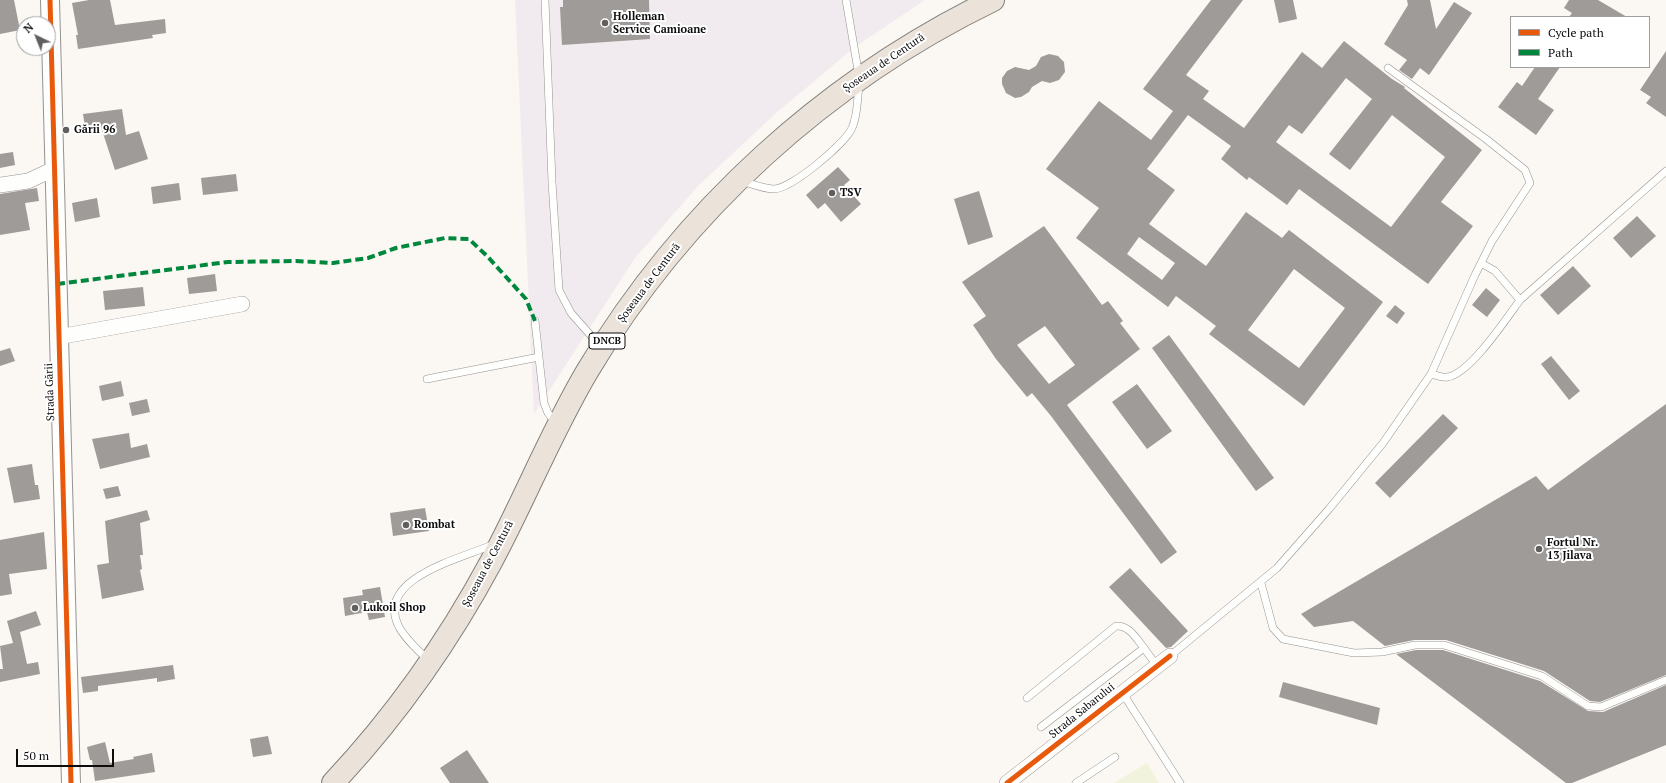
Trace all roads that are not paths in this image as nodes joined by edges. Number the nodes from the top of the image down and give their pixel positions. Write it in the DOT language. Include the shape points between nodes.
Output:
graph roads {
  1 [pos="50,0"];
  2 [pos="545,0"];
  3 [pos="846,0"];
  4 [pos="993,0"];
  5 [pos="1388,68"];
  6 [pos="859,78"];
  7 [pos="54,169"];
  8 [pos="1666,171"];
  9 [pos="738,180"];
  10 [pos="0,185"];
  11 [pos="1481,263"];
  12 [pos="1520,300"];
  13 [pos="242,304"];
  14 [pos="535,321"];
  15 [pos="58,337"];
  16 [pos="602,349"];
  17 [pos="538,357"];
  18 [pos="1432,374"];
  19 [pos="427,379"];
  20 [pos="558,425"];
  21 [pos="503,539"];
  22 [pos="1261,583"];
  23 [pos="1144,648"];
  24 [pos="1170,656"];
  25 [pos="430,662"];
  26 [pos="1156,666"];
  27 [pos="1666,680"];
  28 [pos="1122,692"];
  29 [pos="1027,698"];
  30 [pos="1041,727"];
  31 [pos="1115,757"];
  32 [pos="71,783"];
  33 [pos="333,783"];
  34 [pos="1007,783"];
  35 [pos="1076,783"];
  36 [pos="1180,783"];
  1 -- 7 [label="street, Strada Gării"];
  2 -- 16 [label="lane" via="559,290 571,313"];
  3 -- 6 [label="lane"];
  4 -- 6 [label="main road, Șoseaua de Centură / DNCB" via="932,32"];
  5 -- 11 [label="lane" via="1525,170 1530,183 1492,241"];
  6 -- 9 [label="main road, Șoseaua de Centură / DNCB" via="814,112"];
  6 -- 9 [label="lane" via="856,118 852,130 796,182 774,189"];
  7 -- 10 [label="street" via="28,181"];
  7 -- 15 [label="street, Strada Gării"];
  8 -- 12 [label="lane"];
  9 -- 16 [label="main road, Șoseaua de Centură / DNCB" via="701,218 658,269"];
  11 -- 12 [label="lane" via="1495,271"];
  11 -- 18 [label="lane"];
  12 -- 18 [label="lane" via="1466,368 1447,377"];
  13 -- 15 [label="street"];
  14 -- 17 [label="lane"];
  15 -- 32 [label="street, Strada Gării"];
  16 -- 20 [label="main road, Șoseaua de Centură / DNCB"];
  17 -- 19 [label="lane"];
  17 -- 20 [label="lane" via="544,403"];
  18 -- 22 [label="lane" via="1383,443 1329,509"];
  20 -- 21 [label="main road, Șoseaua de Centură / DNCB"];
  21 -- 25 [label="main road, Șoseaua de Centură / DNCB" via="471,598"];
  21 -- 25 [label="lane" via="435,567 412,581 399,593 394,602 398,626"];
  22 -- 24 [label="lane"];
  22 -- 27 [label="lane" via="1273,628 1283,639 1354,653 1444,645 1542,676 1588,706 1601,707"];
  23 -- 26 [label="lane"];
  23 -- 29 [label="lane" via="1127,628 1116,626"];
  23 -- 30 [label="lane"];
  24 -- 26 [label="street, Strada Sabarului"];
  25 -- 33 [label="main road, Șoseaua de Centură / DNCB" via="391,715"];
  26 -- 28 [label="street, Strada Sabarului"];
  28 -- 34 [label="street, Strada Sabarului"];
  28 -- 36 [label="lane"];
  31 -- 35 [label="lane"];
}
